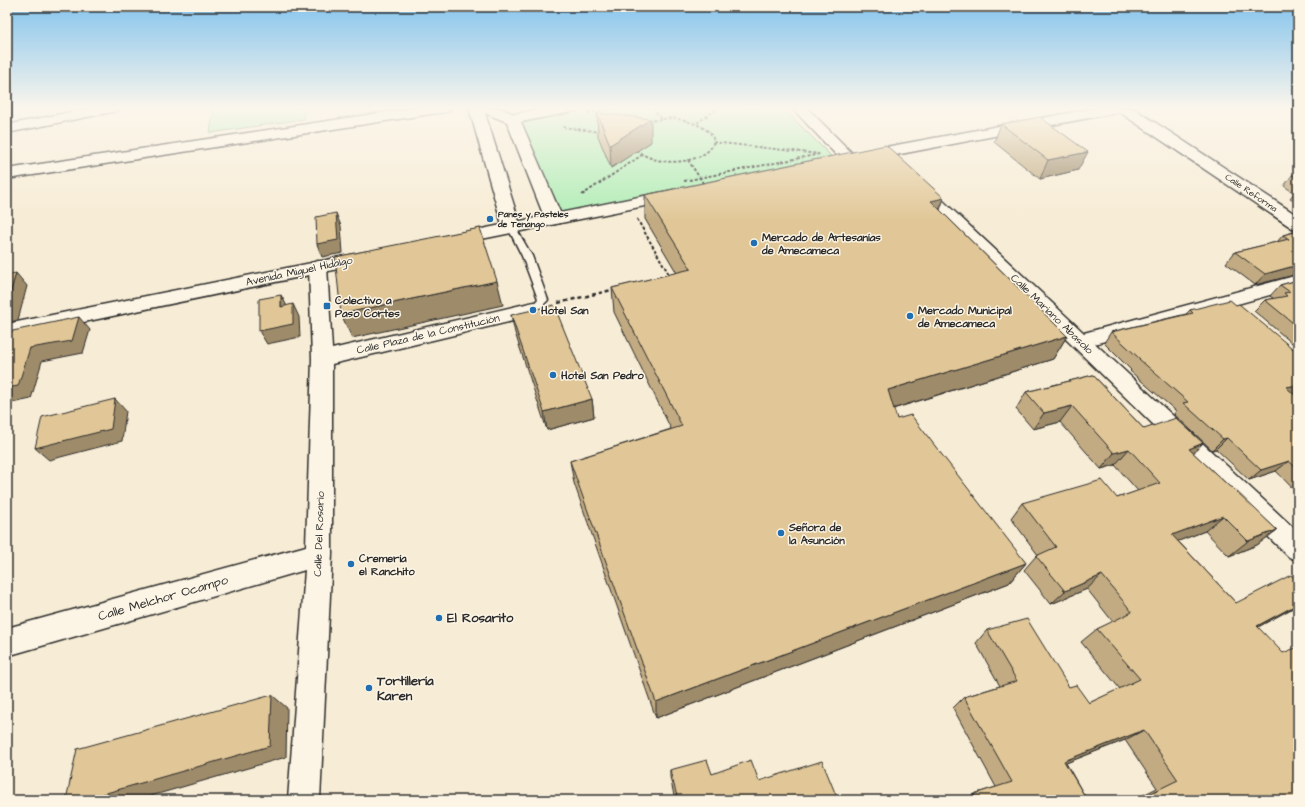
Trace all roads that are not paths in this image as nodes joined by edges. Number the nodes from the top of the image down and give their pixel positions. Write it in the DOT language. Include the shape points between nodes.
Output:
graph roads {
  1 [pos="195,146"];
  2 [pos="487,146"];
  3 [pos="524,146"];
  4 [pos="836,146"];
  5 [pos="917,146"];
  6 [pos="1180,146"];
  7 [pos="883,152"];
  8 [pos="821,155"];
  9 [pos="849,159"];
  10 [pos="7,174"];
  11 [pos="703,183"];
  12 [pos="554,219"];
  13 [pos="1298,224"];
  14 [pos="512,228"];
  15 [pos="434,243"];
  16 [pos="380,254"];
  17 [pos="318,267"];
  18 [pos="1298,282"];
  19 [pos="1227,301"];
  20 [pos="539,305"];
  21 [pos="1245,316"];
  22 [pos="7,331"];
  23 [pos="1080,341"];
  24 [pos="322,359"];
  25 [pos="1298,549"];
  26 [pos="319,554"];
  27 [pos="7,642"];
  28 [pos="304,800"];
  1 -- 10 [label="street"];
  2 -- 14 [label="street"];
  3 -- 12 [label="street"];
  4 -- 9 [label="street"];
  5 -- 7 [label="street"];
  6 -- 13 [label="street, Calle Reforma"];
  7 -- 9 [label="street"];
  7 -- 23 [label="street, Calle Mariano Abasolo"];
  8 -- 9 [label="street"];
  11 -- 12 [label="street" via="628,204"];
  12 -- 14 [label="street"];
  14 -- 15 [label="street"];
  14 -- 20 [label="lane" via="527,256"];
  16 -- 17 [label="street, Avenida Miguel Hidalgo"];
  17 -- 22 [label="street, Avenida Miguel Hidalgo"];
  17 -- 24 [label="street, Calle Del Rosario"];
  18 -- 19 [label="street"];
  19 -- 21 [label="street"];
  19 -- 23 [label="street"];
  20 -- 24 [label="street, Calle Plaza de la Constitución"];
  23 -- 25 [label="street, Calle Mariano Abasolo"];
  24 -- 26 [label="street, Calle Del Rosario"];
  26 -- 27 [label="street, Calle Melchor Ocampo"];
  26 -- 28 [label="street, Calle Del Rosario"];
}
